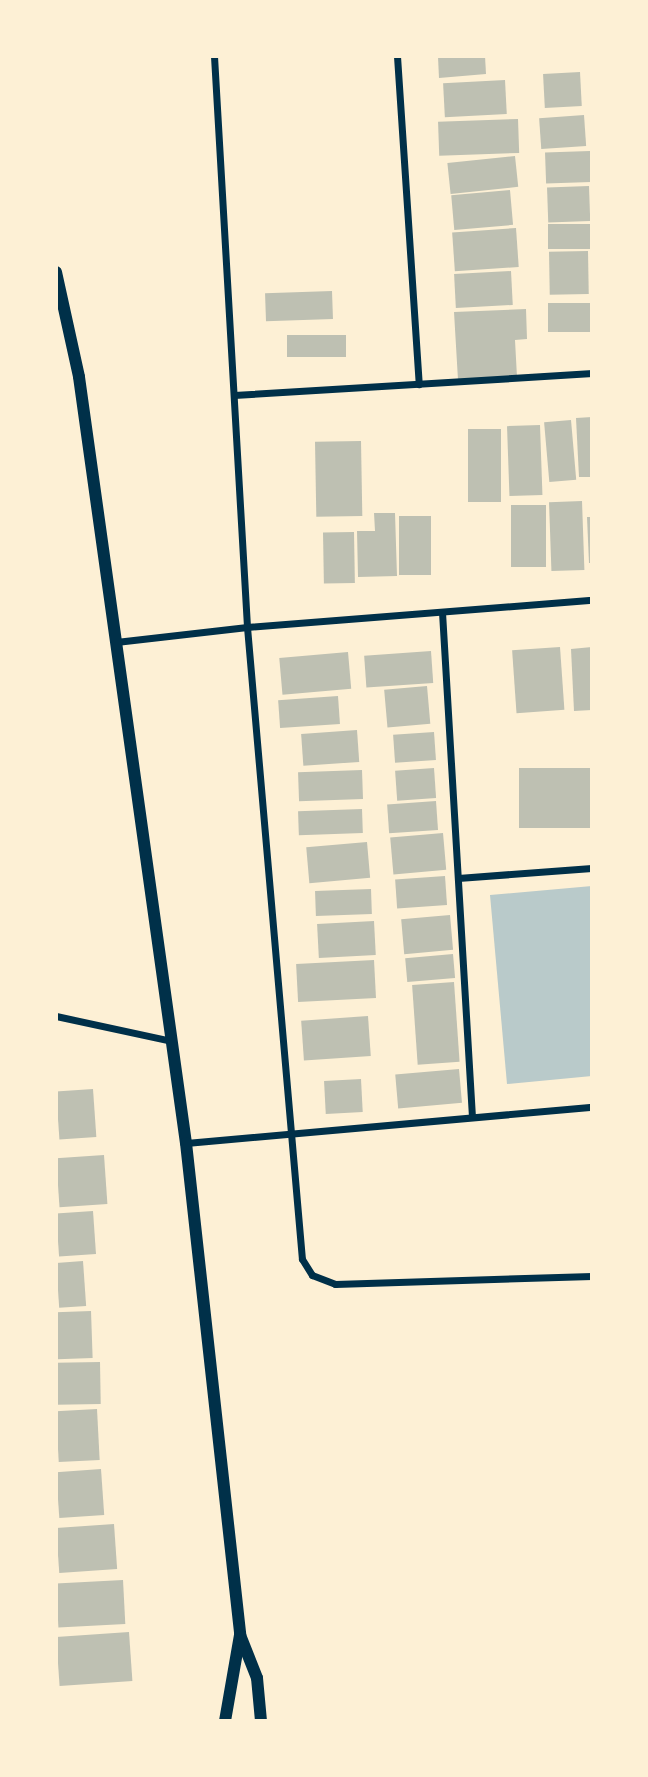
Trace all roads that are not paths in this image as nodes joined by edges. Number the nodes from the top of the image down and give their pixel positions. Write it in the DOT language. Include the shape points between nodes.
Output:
graph roads {
  1 [pos="214,56"];
  2 [pos="397,56"];
  3 [pos="56,272"];
  4 [pos="592,373"];
  5 [pos="419,384"];
  6 [pos="233,395"];
  7 [pos="592,600"];
  8 [pos="442,612"];
  9 [pos="247,627"];
  10 [pos="116,642"];
  11 [pos="592,868"];
  12 [pos="458,878"];
  13 [pos="56,1016"];
  14 [pos="172,1041"];
  15 [pos="592,1107"];
  16 [pos="472,1117"];
  17 [pos="289,1134"];
  18 [pos="186,1143"];
  19 [pos="592,1276"];
  20 [pos="240,1635"];
  21 [pos="262,1718"];
  22 [pos="224,1719"];
  1 -- 6 [label="street"];
  2 -- 5 [label="street"];
  3 -- 10 [label="street" via="79,377"];
  4 -- 5 [label="street"];
  5 -- 6 [label="street"];
  6 -- 9 [label="street"];
  7 -- 8 [label="street"];
  8 -- 9 [label="street"];
  8 -- 12 [label="street"];
  9 -- 10 [label="street"];
  9 -- 17 [label="street"];
  10 -- 14 [label="street"];
  11 -- 12 [label="street"];
  12 -- 16 [label="street"];
  13 -- 14 [label="street"];
  14 -- 18 [label="street"];
  15 -- 16 [label="street"];
  16 -- 17 [label="street"];
  17 -- 18 [label="street"];
  17 -- 19 [label="street" via="302,1259 312,1275 335,1284"];
  18 -- 20 [label="street"];
  20 -- 21 [label="street" via="257,1678"];
  20 -- 22 [label="street"];
}
